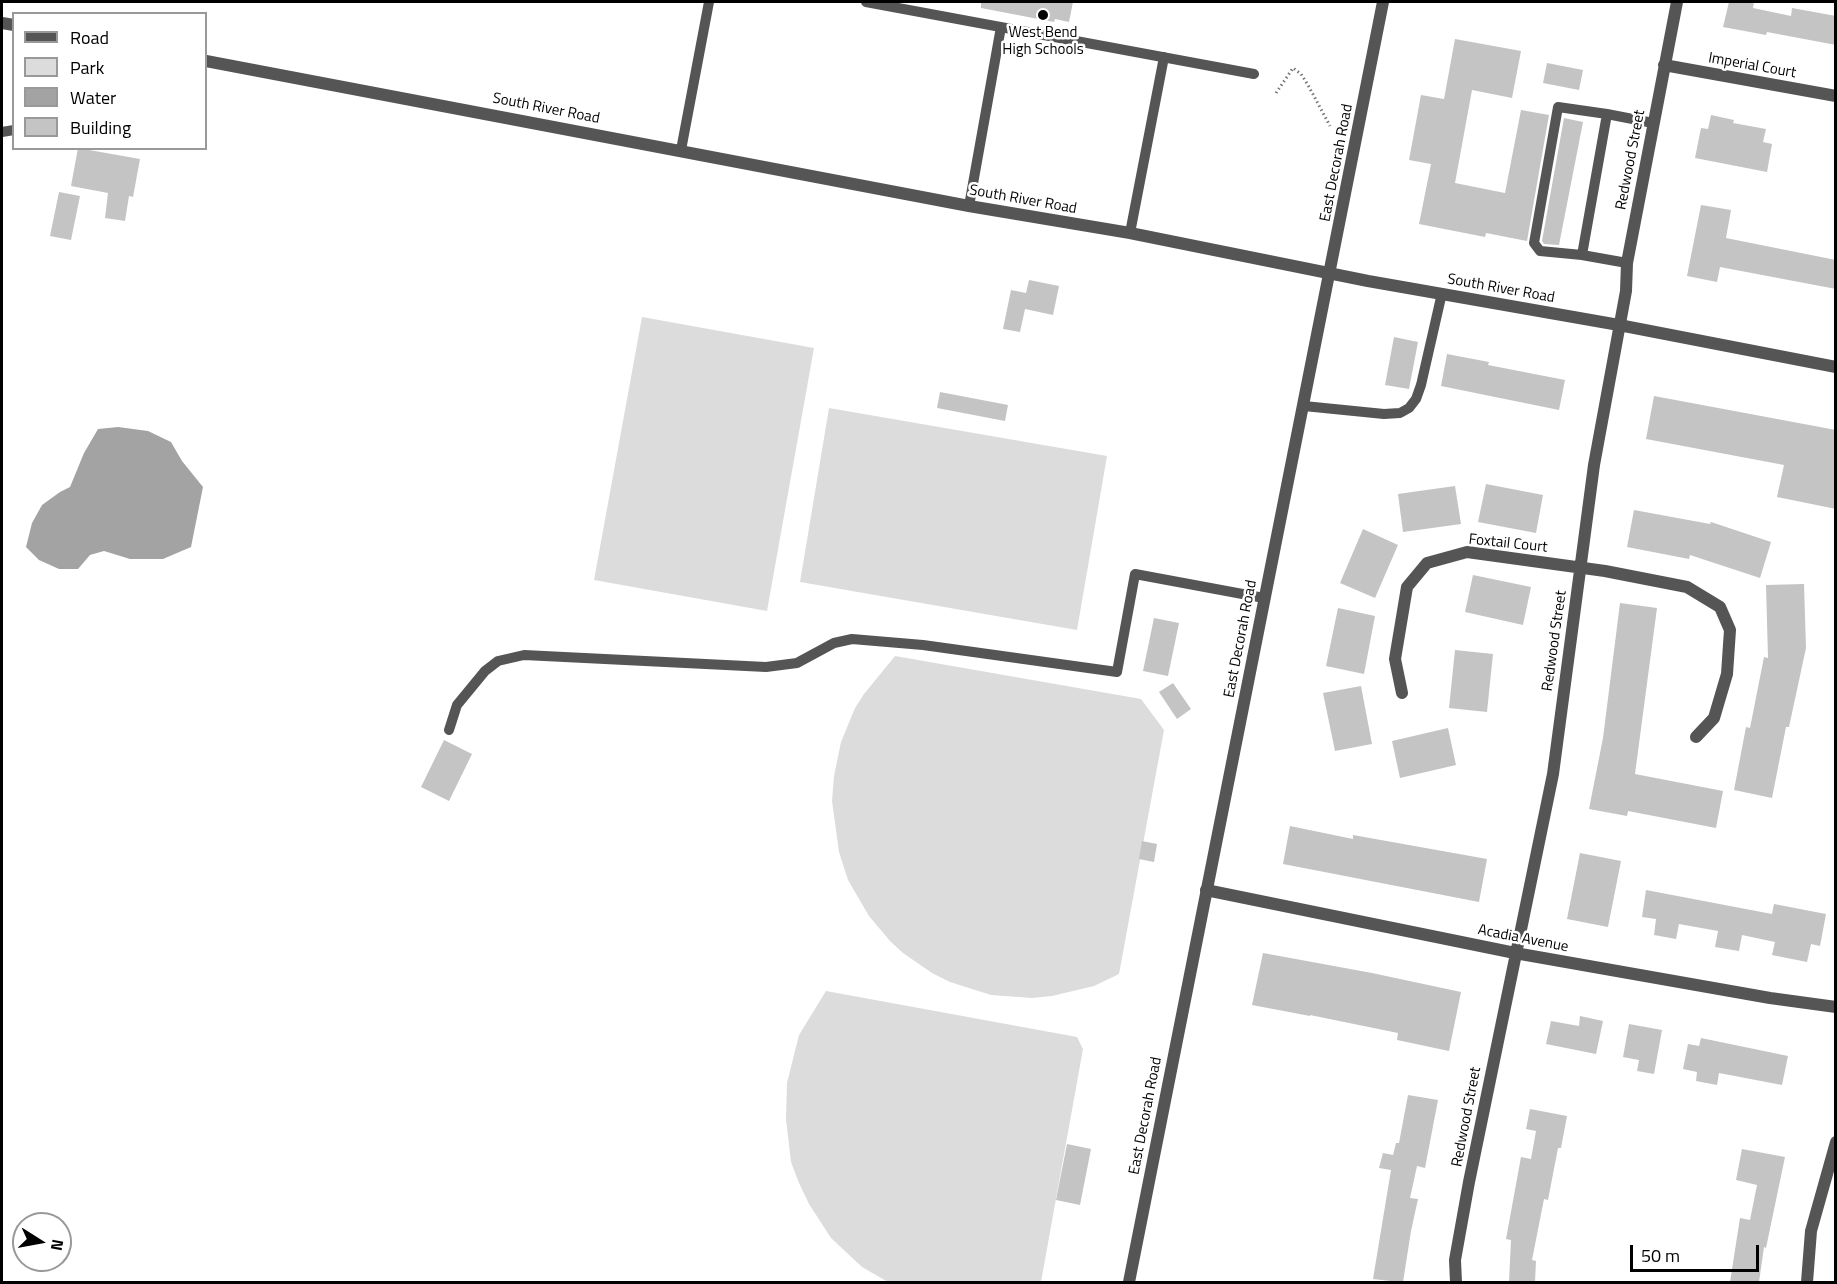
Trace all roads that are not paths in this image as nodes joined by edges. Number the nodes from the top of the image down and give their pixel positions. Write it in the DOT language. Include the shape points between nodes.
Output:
graph roads {
  1 [pos="709,2"];
  2 [pos="866,2"];
  3 [pos="1383,2"];
  4 [pos="1677,2"];
  5 [pos="1001,27"];
  6 [pos="1164,57"];
  7 [pos="207,61"];
  8 [pos="1664,65"];
  9 [pos="1254,74"];
  10 [pos="1836,96"];
  11 [pos="1607,114"];
  12 [pos="1653,123"];
  13 [pos="681,150"];
  14 [pos="969,206"];
  15 [pos="1130,233"];
  16 [pos="1582,255"];
  17 [pos="1627,263"];
  18 [pos="1331,273"];
  19 [pos="1442,293"];
  20 [pos="1619,325"];
  21 [pos="1836,367"];
  22 [pos="1304,406"];
  23 [pos="1580,568"];
  24 [pos="1264,598"];
  25 [pos="1402,693"];
  26 [pos="449,730"];
  27 [pos="1696,737"];
  28 [pos="1206,890"];
  29 [pos="1515,953"];
  30 [pos="1836,1007"];
  31 [pos="1836,1142"];
  32 [pos="1129,1282"];
  33 [pos="1456,1282"];
  34 [pos="1807,1282"];
  1 -- 13 [label="lane"];
  2 -- 5 [label="lane"];
  3 -- 18 [label="street, East Decorah Road"];
  4 -- 8 [label="street, Redwood Street"];
  5 -- 6 [label="lane"];
  5 -- 14 [label="lane"];
  6 -- 9 [label="lane"];
  6 -- 15 [label="lane"];
  7 -- 13 [label="street, South River Road"];
  8 -- 10 [label="street, Imperial Court"];
  8 -- 12 [label="street, Redwood Street"];
  11 -- 12 [label="lane"];
  11 -- 16 [label="lane"];
  11 -- 16 [label="lane" via="1558,107 1534,243 1540,251"];
  12 -- 17 [label="street, Redwood Street"];
  13 -- 14 [label="street, South River Road"];
  14 -- 15 [label="street, South River Road"];
  15 -- 18 [label="street, South River Road"];
  16 -- 17 [label="lane"];
  17 -- 20 [label="street, Redwood Street"];
  18 -- 19 [label="street, South River Road"];
  18 -- 22 [label="street, East Decorah Road"];
  19 -- 20 [label="street, South River Road"];
  19 -- 22 [label="lane" via="1421,385 1409,408 1384,414"];
  20 -- 21 [label="street, South River Road"];
  20 -- 23 [label="street, Redwood Street"];
  22 -- 24 [label="street, East Decorah Road"];
  23 -- 25 [label="street, Foxtail Court" via="1467,552 1427,563 1407,587 1395,659"];
  23 -- 27 [label="street, Foxtail Court" via="1687,587 1720,608 1730,630 1727,674 1714,718"];
  23 -- 29 [label="street, Redwood Street" via="1553,774"];
  24 -- 26 [label="lane" via="1135,574 1117,672 852,639 834,643 797,663 766,667 524,655 498,661 485,671 457,705"];
  24 -- 28 [label="street, East Decorah Road"];
  28 -- 29 [label="street, Acadia Avenue"];
  28 -- 32 [label="street, East Decorah Road"];
  29 -- 30 [label="street, Acadia Avenue"];
  29 -- 33 [label="street, Redwood Street" via="1457,1249"];
  31 -- 34 [label="street" via="1811,1231"];
}
